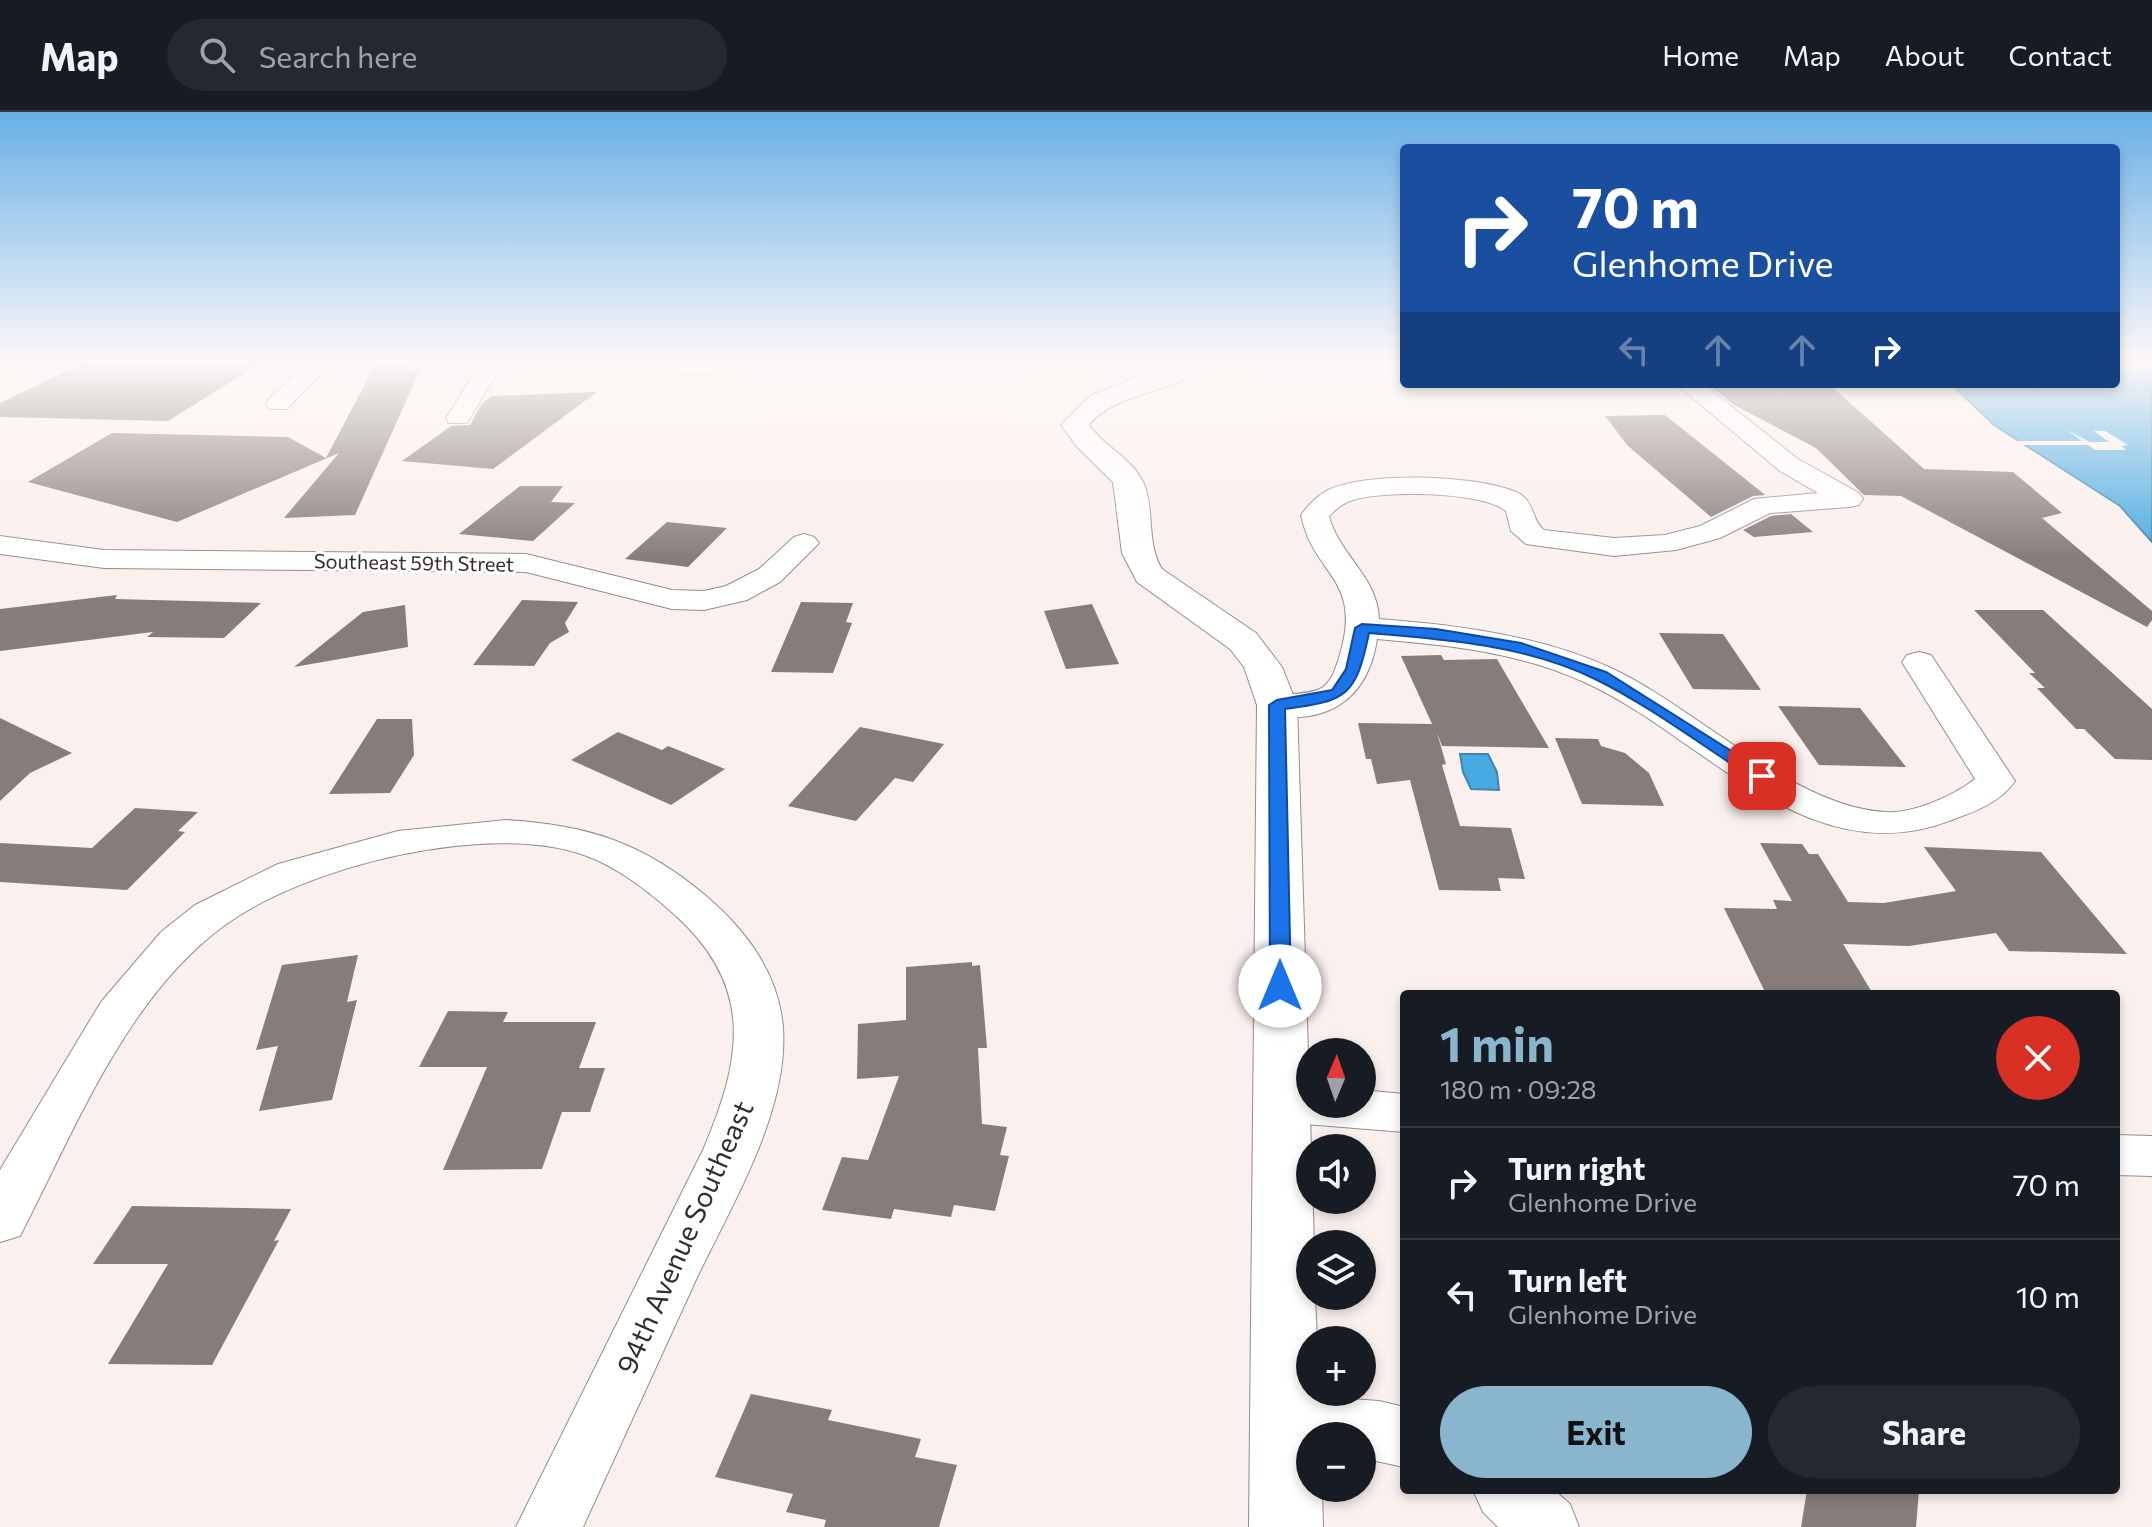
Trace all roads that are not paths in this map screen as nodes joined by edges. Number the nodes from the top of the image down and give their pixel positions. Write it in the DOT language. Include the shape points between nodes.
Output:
graph roads {
  1 [pos="1076,427"];
  2 [pos="1742,427"];
  3 [pos="804,543"];
  4 [pos="0,545"];
  5 [pos="1362,628"];
  6 [pos="1919,662"];
  7 [pos="1277,705"];
  8 [pos="1281,1103"];
  9 [pos="1400,1113"];
  10 [pos="2120,1155"];
  11 [pos="2152,1156"];
  12 [pos="0,1220"];
  13 [pos="1283,1423"];
  14 [pos="1400,1436"];
  15 [pos="1510,1494"];
  16 [pos="549,1527"];
  17 [pos="1286,1527"];
  18 [pos="1546,1527"];
  1 -- 7 [label="street" via="1082,439 1127,478 1137,504 1135,547 1151,578 1248,645 1262,660"];
  2 -- 5 [label="street" via="1789,465 1849,499 1764,505 1685,540 1614,547 1536,538 1526,531 1519,507 1482,493 1394,486 1342,494 1315,515 1317,532 1361,597"];
  3 -- 4 [label="street, Southeast 59th Street" via="784,567 755,588 691,601 658,598 583,573 526,563 104,559"];
  5 -- 6 [label="street" via="1521,647 1600,676 1815,804 1883,824 1920,819 1984,793 1996,781"];
  5 -- 7 [label="street" via="1354,669 1338,693"];
  7 -- 8 [label="street"];
  8 -- 9 [label="street"];
  8 -- 13 [label="street"];
  10 -- 11 [label="street"];
  12 -- 16 [label="street, 94th Avenue Southeast" via="121,1008 166,952 211,914 273,881 351,854 436,837 521,831 596,845 660,878 706,918 745,967 759,1004 760,1054 744,1111 708,1196"];
  13 -- 14 [label="street"];
  13 -- 17 [label="street"];
  15 -- 18 [label="street"];
}
